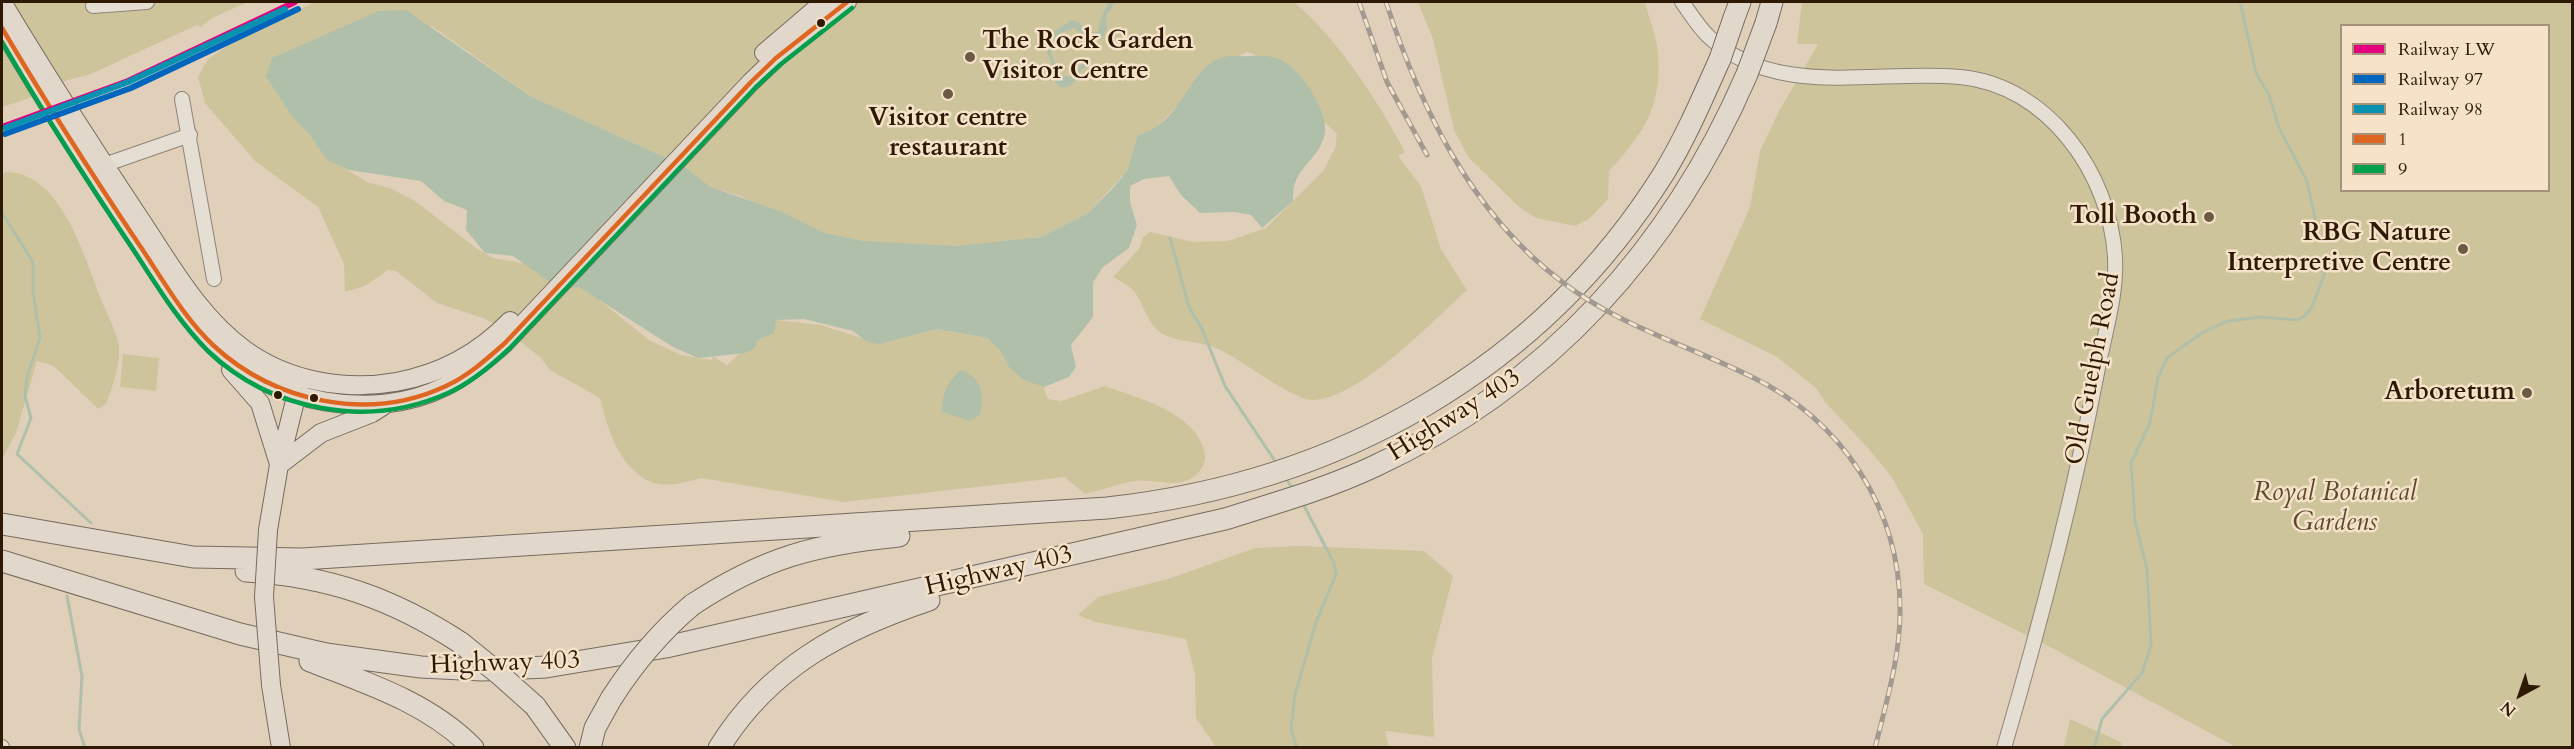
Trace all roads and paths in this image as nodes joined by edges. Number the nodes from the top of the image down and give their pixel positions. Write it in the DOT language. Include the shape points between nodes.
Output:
graph roads {
  1 [pos="2,2"];
  2 [pos="147,2"];
  3 [pos="824,2"];
  4 [pos="847,2"];
  5 [pos="1682,2"];
  6 [pos="1772,2"];
  7 [pos="93,6"];
  8 [pos="1737,10"];
  9 [pos="2,28"];
  10 [pos="182,99"];
  11 [pos="716,111"];
  12 [pos="190,135"];
  13 [pos="81,143"];
  14 [pos="104,165"];
  15 [pos="214,279"];
  16 [pos="502,338"];
  17 [pos="214,347"];
  18 [pos="302,377"];
  19 [pos="297,396"];
  20 [pos="387,403"];
  21 [pos="279,465"];
  22 [pos="1107,508"];
  23 [pos="1213,522"];
  24 [pos="9,527"];
  25 [pos="2,561"];
  26 [pos="240,634"];
  27 [pos="564,745"];
  28 [pos="281,747"];
  29 [pos="473,747"];
  30 [pos="590,747"];
  31 [pos="719,747"];
  32 [pos="2004,747"];
  1 -- 13 [label="main road"];
  2 -- 7 [label="street"];
  3 -- 11 [label="main road" via="784,34"];
  4 -- 11 [label="main road"];
  5 -- 32 [label="street, Old Guelph Road" via="1707,34 1732,54 1789,75 1960,77 1985,81 2009,91 2059,127 2091,173 2110,222 2115,282 2090,411"];
  6 -- 23 [label="highway, Highway 403, bridge" via="1723,130 1683,200 1611,291 1559,346 1464,416 1377,466 1310,493"];
  8 -- 22 [label="highway, Highway 403, bridge" via="1720,59 1664,173 1616,240 1524,339 1421,410 1355,443 1283,470 1195,494"];
  9 -- 13 [label="main road"];
  10 -- 12 [label="street"];
  11 -- 16 [label="main road"];
  12 -- 14 [label="street"];
  12 -- 15 [label="street"];
  13 -- 14 [label="main road"];
  13 -- 17 [label="main road" via="156,270"];
  14 -- 18 [label="main road" via="181,282 228,336 266,362"];
  16 -- 18 [label="main road" via="413,378 345,386"];
  16 -- 20 [label="main road" via="484,361 446,386"];
  17 -- 19 [label="main road" via="253,375"];
  17 -- 21 [label="main road" via="260,403"];
  18 -- 19 [label="main road"];
  19 -- 20 [label="main road" via="353,405"];
  19 -- 21 [label="main road"];
  20 -- 21 [label="main road" via="321,433"];
  21 -- 28 [label="main road, bridge" via="268,530 264,597"];
  22 -- 24 [label="highway, Highway 403" via="302,559 193,557"];
  22 -- 30 [label="highway, bridge" via="1058,521 845,541 777,558 724,585 669,625 611,699 595,728"];
  23 -- 26 [label="highway, Highway 403" via="745,630 546,667 421,667 327,654"];
  23 -- 31 [label="highway" via="1096,559 928,600 853,629 782,674 744,712"];
  24 -- 27 [label="highway, bridge" via="63,549 153,566 272,573 370,595 404,609 461,643 534,706"];
  25 -- 26 [label="highway, Highway 403"];
  26 -- 29 [label="highway" via="382,689 422,710"];
}
